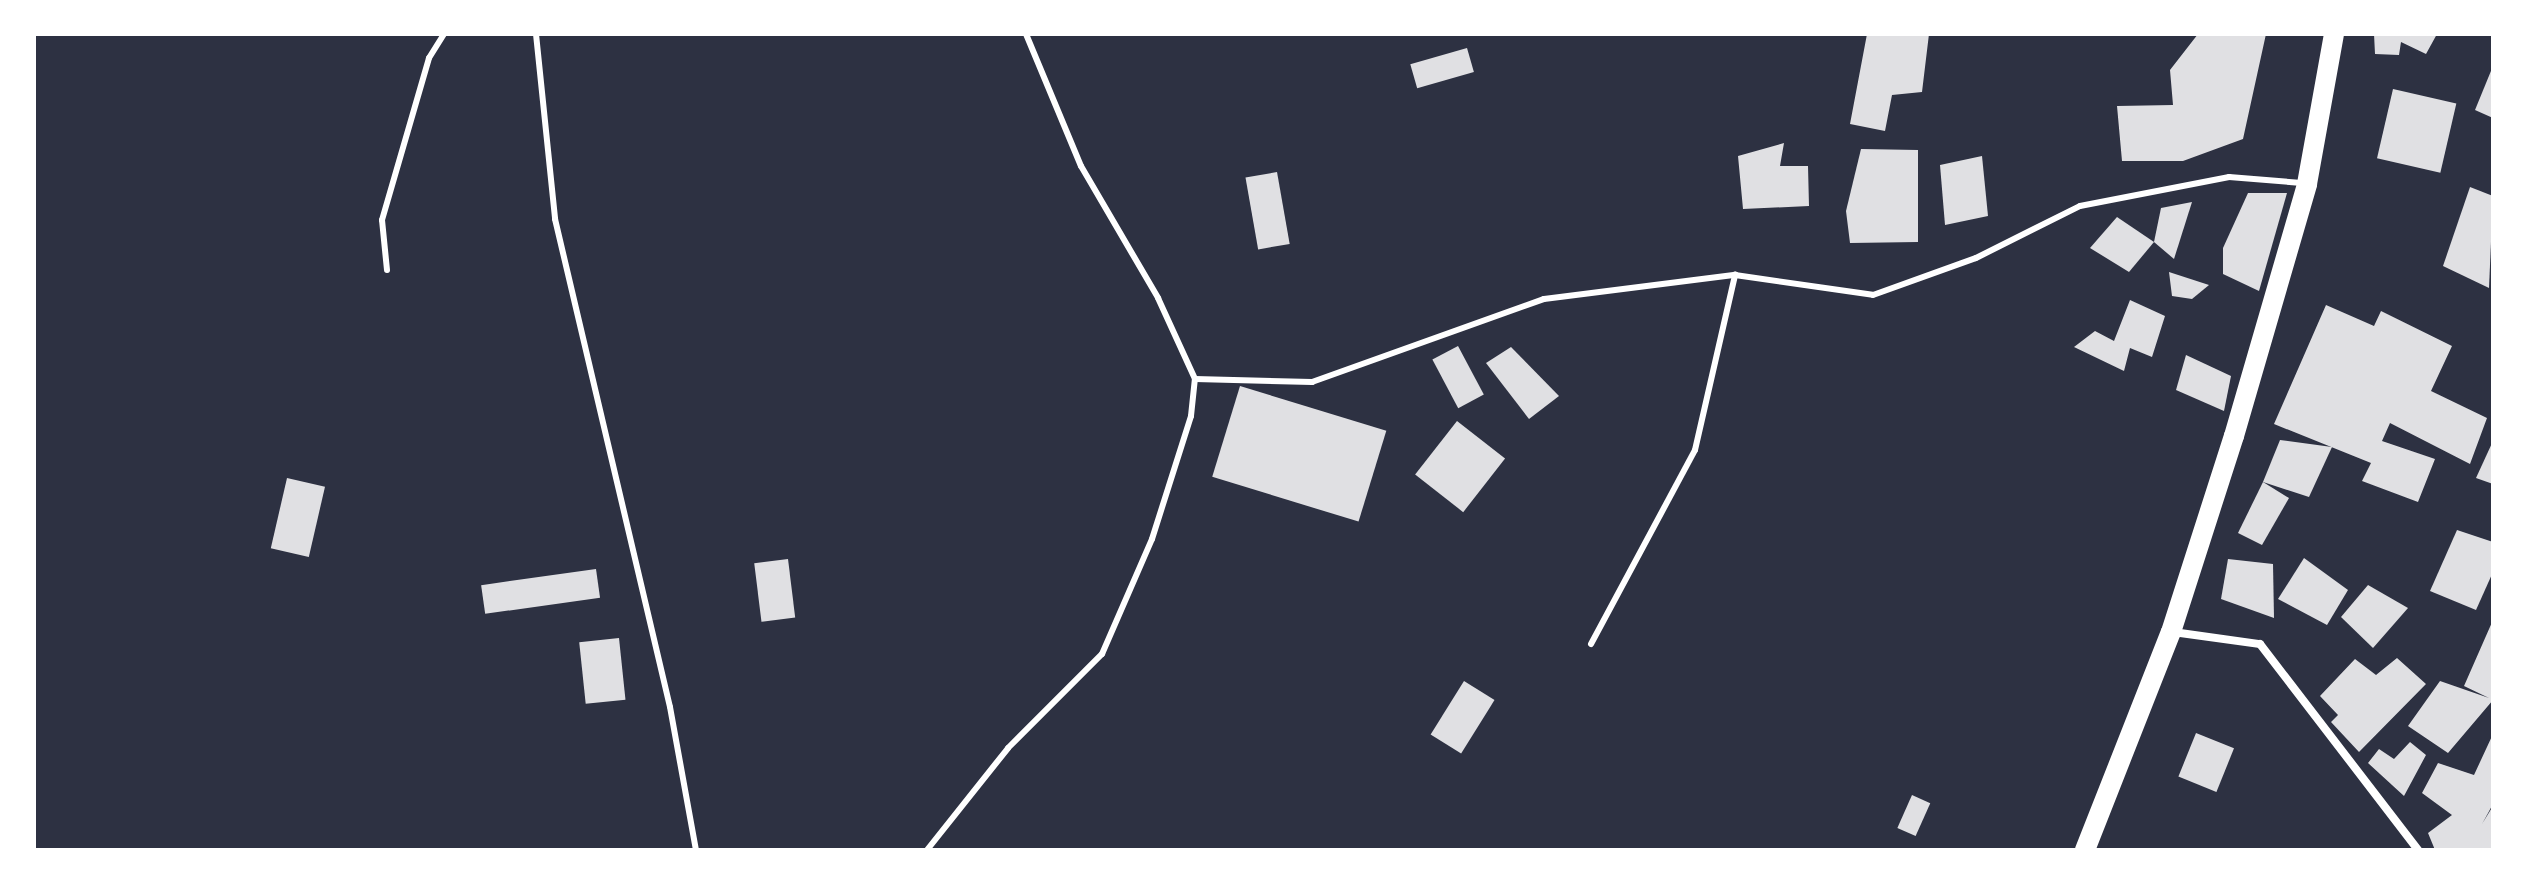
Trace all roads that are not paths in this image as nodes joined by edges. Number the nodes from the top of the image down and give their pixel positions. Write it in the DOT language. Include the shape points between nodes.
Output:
graph roads {
  1 [pos="444,34"];
  2 [pos="536,34"];
  3 [pos="1026,34"];
  4 [pos="2334,34"];
  5 [pos="2307,184"];
  6 [pos="387,270"];
  7 [pos="1735,275"];
  8 [pos="1195,379"];
  9 [pos="2171,632"];
  10 [pos="1591,644"];
  11 [pos="696,850"];
  12 [pos="927,850"];
  13 [pos="2085,850"];
  14 [pos="2418,850"];
  1 -- 6 [label="lane" via="429,58 382,220"];
  2 -- 11 [label="lane" via="541,43 555,219 670,707"];
  3 -- 8 [label="lane" via="1081,166 1158,298"];
  4 -- 5 [label="main road"];
  5 -- 7 [label="lane" via="2229,177 2080,206 1976,258 1873,295"];
  5 -- 9 [label="main road"];
  7 -- 8 [label="lane" via="1544,299 1312,382"];
  7 -- 10 [label="lane" via="1695,450"];
  8 -- 12 [label="lane" via="1191,416 1152,539 1102,654 1008,748"];
  9 -- 13 [label="main road"];
  9 -- 14 [label="street" via="2260,644"];
}
